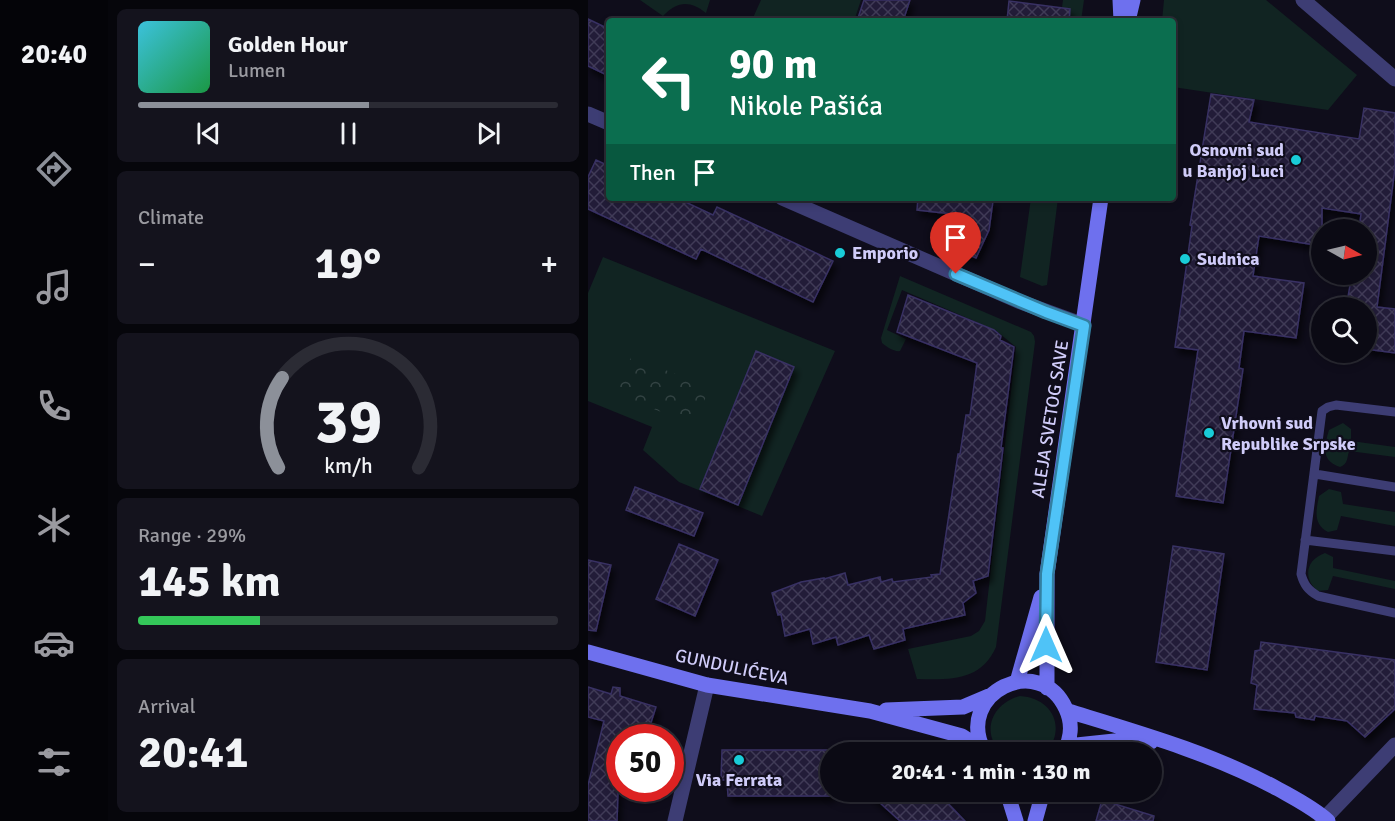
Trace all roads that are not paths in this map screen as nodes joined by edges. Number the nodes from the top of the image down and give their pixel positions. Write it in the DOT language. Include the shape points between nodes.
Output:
graph roads {
  1 [pos="1120,0"];
  2 [pos="1134,0"];
  3 [pos="1304,0"];
  4 [pos="1121,18"];
  5 [pos="1129,18"];
  6 [pos="1395,80"];
  7 [pos="588,114"];
  8 [pos="606,122"];
  9 [pos="789,201"];
  10 [pos="1101,201"];
  11 [pos="1084,326"];
  12 [pos="1395,412"];
  13 [pos="1315,474"];
  14 [pos="1395,487"];
  15 [pos="1305,540"];
  16 [pos="1395,551"];
  17 [pos="1047,574"];
  18 [pos="1395,613"];
  19 [pos="588,652"];
  20 [pos="1017,682"];
  21 [pos="707,685"];
  22 [pos="1047,688"];
  23 [pos="990,696"];
  24 [pos="870,711"];
  25 [pos="1068,711"];
  26 [pos="971,742"];
  27 [pos="982,742"];
  28 [pos="1067,742"];
  29 [pos="1111,742"];
  30 [pos="1156,742"];
  31 [pos="1162,742"];
  32 [pos="1172,743"];
  33 [pos="1395,745"];
  34 [pos="1010,802"];
  35 [pos="1040,802"];
  36 [pos="1325,820"];
  37 [pos="675,821"];
  38 [pos="1016,821"];
  39 [pos="1035,821"];
  1 -- 4 [label="main road"];
  2 -- 5 [label="main road"];
  3 -- 6 [label="street"];
  7 -- 8 [label="street"];
  9 -- 11 [label="street"];
  10 -- 11 [label="main road, ALEJA SVETOG SAVE"];
  11 -- 17 [label="main road, ALEJA SVETOG SAVE"];
  12 -- 13 [label="lane" via="1336,405 1322,411"];
  13 -- 14 [label="lane"];
  13 -- 15 [label="lane"];
  15 -- 16 [label="lane"];
  15 -- 18 [label="lane" via="1301,574 1310,591 1328,599"];
  17 -- 20 [label="main road, ALEJA SVETOG SAVE"];
  17 -- 22 [label="main road, ALEJA SVETOG SAVE"];
  19 -- 21 [label="main road, GUNDULIĆEVA"];
  20 -- 22 [label="main road" via="1031,681"];
  20 -- 23 [label="main road, GUNDULIĆEVA"];
  21 -- 24 [label="main road, GUNDULIĆEVA"];
  21 -- 37 [label="street"];
  22 -- 25 [label="main road"];
  23 -- 24 [label="main road, GUNDULIĆEVA" via="963,707"];
  23 -- 27 [label="main road" via="977,725"];
  24 -- 26 [label="main road, GUNDULIĆEVA" via="962,736"];
  25 -- 28 [label="main road" via="1071,729"];
  25 -- 32 [label="main road"];
  29 -- 30 [label="main road"];
  31 -- 32 [label="main road"];
  32 -- 36 [label="main road" via="1232,765 1290,795"];
  33 -- 36 [label="street"];
  34 -- 38 [label="main road"];
  35 -- 39 [label="main road"];
}
